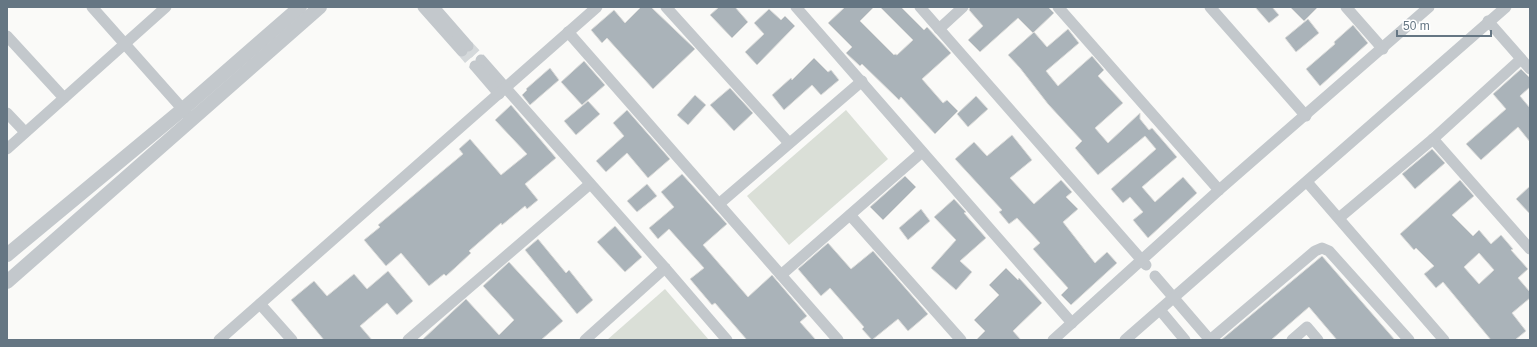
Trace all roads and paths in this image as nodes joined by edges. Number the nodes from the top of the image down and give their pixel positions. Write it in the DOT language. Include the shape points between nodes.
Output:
graph roads {
  1 [pos="92,7"];
  2 [pos="166,7"];
  3 [pos="300,7"];
  4 [pos="320,7"];
  5 [pos="423,7"];
  6 [pos="434,7"];
  7 [pos="597,7"];
  8 [pos="666,7"];
  9 [pos="796,7"];
  10 [pos="920,7"];
  11 [pos="963,7"];
  12 [pos="1058,7"];
  13 [pos="1210,7"];
  14 [pos="1346,7"];
  15 [pos="1429,7"];
  16 [pos="1506,7"];
  17 [pos="1488,21"];
  18 [pos="939,28"];
  19 [pos="568,32"];
  20 [pos="7,36"];
  21 [pos="125,44"];
  22 [pos="1383,49"];
  23 [pos="1521,58"];
  24 [pos="478,63"];
  25 [pos="1530,69"];
  26 [pos="862,81"];
  27 [pos="502,91"];
  28 [pos="64,98"];
  29 [pos="7,113"];
  30 [pos="187,114"];
  31 [pos="1306,116"];
  32 [pos="25,132"];
  33 [pos="1433,139"];
  34 [pos="789,144"];
  35 [pos="7,149"];
  36 [pos="922,152"];
  37 [pos="1307,182"];
  38 [pos="590,184"];
  39 [pos="1220,190"];
  40 [pos="720,203"];
  41 [pos="850,215"];
  42 [pos="1339,218"];
  43 [pos="1530,249"];
  44 [pos="7,256"];
  45 [pos="1144,263"];
  46 [pos="665,268"];
  47 [pos="781,275"];
  48 [pos="1155,276"];
  49 [pos="7,282"];
  50 [pos="1174,297"];
  51 [pos="260,304"];
  52 [pos="1160,310"];
  53 [pos="1072,323"];
  54 [pos="219,340"];
  55 [pos="292,340"];
  56 [pos="408,340"];
  57 [pos="585,340"];
  58 [pos="727,340"];
  59 [pos="838,340"];
  60 [pos="961,340"];
  61 [pos="1053,340"];
  62 [pos="1125,340"];
  63 [pos="1185,340"];
  64 [pos="1210,340"];
  65 [pos="1292,340"];
  66 [pos="1318,340"];
  67 [pos="1409,340"];
  68 [pos="1444,340"];
  1 -- 21 [label="street"];
  2 -- 21 [label="street"];
  3 -- 30 [label="street"];
  4 -- 30 [label="street"];
  5 -- 6 [label="street" via="465,48"];
  7 -- 19 [label="street"];
  8 -- 34 [label="street"];
  9 -- 26 [label="street"];
  10 -- 18 [label="street"];
  11 -- 18 [label="street"];
  12 -- 39 [label="street"];
  13 -- 31 [label="street"];
  14 -- 22 [label="street"];
  15 -- 22 [label="street"];
  16 -- 17 [label="street"];
  17 -- 23 [label="street"];
  17 -- 37 [label="street"];
  18 -- 45 [label="street"];
  19 -- 27 [label="street"];
  19 -- 40 [label="street"];
  20 -- 28 [label="street"];
  21 -- 28 [label="street"];
  21 -- 30 [label="street"];
  22 -- 31 [label="street"];
  23 -- 25 [label="street"];
  23 -- 33 [label="street"];
  24 -- 27 [label="street"];
  26 -- 34 [label="street"];
  26 -- 36 [label="street"];
  27 -- 38 [label="street"];
  27 -- 51 [label="street"];
  28 -- 32 [label="street"];
  29 -- 32 [label="street"];
  30 -- 44 [label="street"];
  30 -- 49 [label="street"];
  31 -- 39 [label="street"];
  32 -- 35 [label="street"];
  33 -- 42 [label="street"];
  33 -- 43 [label="street"];
  34 -- 40 [label="street"];
  36 -- 41 [label="street"];
  36 -- 53 [label="street"];
  37 -- 42 [label="street"];
  37 -- 50 [label="street"];
  38 -- 46 [label="street"];
  38 -- 56 [label="street"];
  39 -- 45 [label="street"];
  40 -- 47 [label="street"];
  41 -- 47 [label="street"];
  41 -- 60 [label="street"];
  42 -- 68 [label="street"];
  45 -- 53 [label="street"];
  46 -- 57 [label="street"];
  46 -- 58 [label="street"];
  47 -- 59 [label="street"];
  48 -- 50 [label="street"];
  50 -- 52 [label="street"];
  50 -- 64 [label="street"];
  51 -- 54 [label="street"];
  51 -- 55 [label="street"];
  52 -- 62 [label="street"];
  52 -- 63 [label="street"];
  53 -- 61 [label="street"];
  64 -- 67 [label="street" via="1315,250 1322,248 1329,251"];
  65 -- 66 [label="street" via="1307,326"];
}
